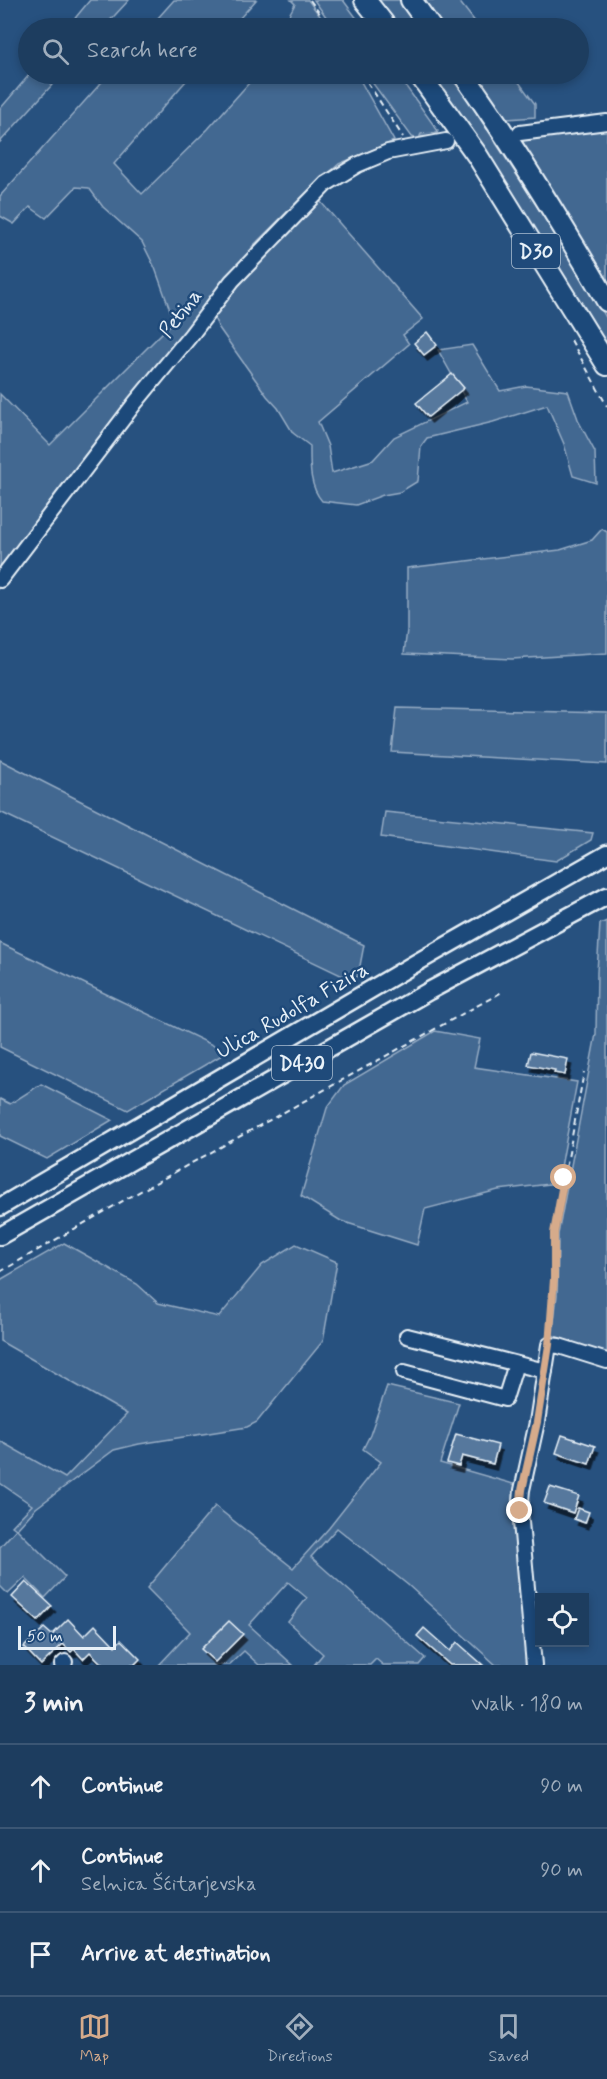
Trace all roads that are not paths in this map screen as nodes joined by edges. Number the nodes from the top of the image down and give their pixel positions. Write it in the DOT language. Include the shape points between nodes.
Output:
graph roads {
  1 [pos="366,0"];
  2 [pos="411,0"];
  3 [pos="380,18"];
  4 [pos="424,18"];
  5 [pos="426,84"];
  6 [pos="470,84"];
  7 [pos="607,122"];
  8 [pos="520,133"];
  9 [pos="446,141"];
  10 [pos="607,302"];
  11 [pos="607,365"];
  12 [pos="0,580"];
  13 [pos="607,854"];
  14 [pos="607,896"];
  15 [pos="0,1207"];
  16 [pos="0,1236"];
  17 [pos="407,1336"];
  18 [pos="607,1361"];
  19 [pos="516,1364"];
  20 [pos="544,1371"];
  21 [pos="404,1372"];
  22 [pos="534,1665"];
  1 -- 3 [label="highway"];
  2 -- 4 [label="highway"];
  5 -- 11 [label="highway, D30" via="477,155"];
  6 -- 10 [label="highway, D30" via="578,250"];
  7 -- 8 [label="street"];
  9 -- 12 [label="street, Petina" via="388,152 326,184 240,273"];
  13 -- 15 [label="main road, Ulica Rudolfa Fizira / D430"];
  14 -- 16 [label="main road, D430" via="418,996"];
  17 -- 19 [label="street"];
  18 -- 20 [label="street" via="549,1345"];
  19 -- 20 [label="street"];
  19 -- 21 [label="street" via="505,1399"];
  20 -- 22 [label="street" via="520,1511"];
}
